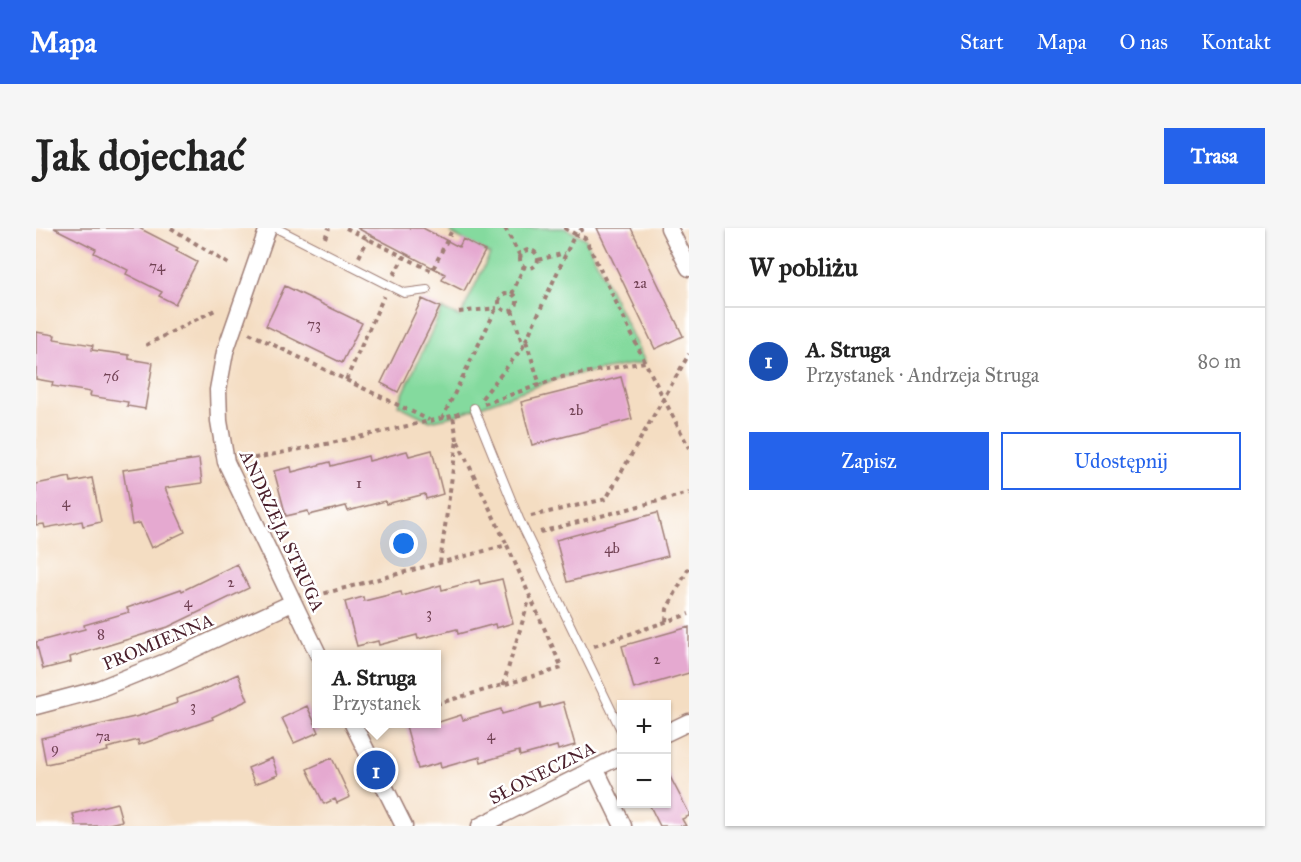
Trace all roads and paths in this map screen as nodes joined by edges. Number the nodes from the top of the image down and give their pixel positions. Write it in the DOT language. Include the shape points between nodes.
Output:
graph roads {
  1 [pos="171,228"];
  2 [pos="268,228"];
  3 [pos="276,228"];
  4 [pos="346,228"];
  5 [pos="453,228"];
  6 [pos="505,228"];
  7 [pos="564,228"];
  8 [pos="584,228"];
  9 [pos="669,228"];
  10 [pos="575,234"];
  11 [pos="368,239"];
  12 [pos="566,253"];
  13 [pos="520,256"];
  14 [pos="403,258"];
  15 [pos="537,260"];
  16 [pos="230,265"];
  17 [pos="524,266"];
  18 [pos="354,268"];
  19 [pos="689,268"];
  20 [pos="388,285"];
  21 [pos="427,290"];
  22 [pos="512,294"];
  23 [pos="498,308"];
  24 [pos="215,310"];
  25 [pos="512,310"];
  26 [pos="459,312"];
  27 [pos="249,333"];
  28 [pos="526,341"];
  29 [pos="146,345"];
  30 [pos="523,346"];
  31 [pos="689,354"];
  32 [pos="645,362"];
  33 [pos="346,380"];
  34 [pos="540,385"];
  35 [pos="663,399"];
  36 [pos="474,408"];
  37 [pos="453,416"];
  38 [pos="442,418"];
  39 [pos="430,421"];
  40 [pos="456,440"];
  41 [pos="689,448"];
  42 [pos="245,460"];
  43 [pos="689,493"];
  44 [pos="519,519"];
  45 [pos="527,535"];
  46 [pos="507,545"];
  47 [pos="440,563"];
  48 [pos="689,567"];
  49 [pos="530,597"];
  50 [pos="300,601"];
  51 [pos="689,614"];
  52 [pos="666,621"];
  53 [pos="317,650"];
  54 [pos="582,650"];
  55 [pos="503,685"];
  56 [pos="441,703"];
  57 [pos="36,706"];
  58 [pos="689,722"];
  59 [pos="617,724"];
  60 [pos="355,728"];
  61 [pos="671,731"];
  62 [pos="617,757"];
  63 [pos="595,768"];
  64 [pos="404,826"];
  65 [pos="480,826"];
  66 [pos="623,826"];
  1 -- 16 [label="path"];
  2 -- 50 [label="street, ANDRZEJA STRUGA" via="225,352 218,390 219,421 226,462"];
  3 -- 18 [label="lane"];
  4 -- 11 [label="path"];
  5 -- 14 [label="path" via="432,271"];
  6 -- 13 [label="path"];
  7 -- 10 [label="path"];
  8 -- 10 [label="path"];
  9 -- 19 [label="street"];
  10 -- 12 [label="path"];
  10 -- 32 [label="path" via="585,238"];
  11 -- 14 [label="path"];
  11 -- 18 [label="path"];
  12 -- 15 [label="path"];
  12 -- 28 [label="path"];
  13 -- 15 [label="path" via="531,250"];
  13 -- 17 [label="path"];
  14 -- 20 [label="path"];
  15 -- 17 [label="path" via="531,268"];
  17 -- 22 [label="path"];
  18 -- 20 [label="lane"];
  20 -- 21 [label="lane" via="404,293"];
  20 -- 33 [label="path"];
  22 -- 23 [label="path" via="502,296"];
  22 -- 25 [label="path" via="517,302"];
  23 -- 25 [label="path"];
  23 -- 26 [label="path"];
  23 -- 38 [label="path"];
  24 -- 29 [label="path"];
  25 -- 30 [label="path"];
  27 -- 33 [label="path"];
  28 -- 30 [label="path"];
  28 -- 34 [label="path"];
  30 -- 36 [label="path"];
  31 -- 35 [label="path"];
  32 -- 34 [label="path" via="561,377"];
  32 -- 35 [label="path"];
  33 -- 39 [label="path"];
  34 -- 36 [label="path"];
  35 -- 41 [label="path"];
  35 -- 44 [label="path" via="606,499"];
  36 -- 37 [label="path"];
  36 -- 44 [label="lane"];
  37 -- 38 [label="path"];
  37 -- 40 [label="path"];
  38 -- 39 [label="path"];
  39 -- 42 [label="path"];
  40 -- 46 [label="path"];
  40 -- 47 [label="path"];
  43 -- 45 [label="path"];
  44 -- 45 [label="lane"];
  45 -- 54 [label="lane"];
  46 -- 47 [label="path"];
  46 -- 49 [label="path"];
  47 -- 50 [label="path"];
  48 -- 52 [label="path"];
  49 -- 55 [label="path"];
  49 -- 55 [label="path" via="562,668"];
  50 -- 53 [label="street, ANDRZEJA STRUGA"];
  50 -- 57 [label="street, PROMIENNA" via="96,690"];
  51 -- 52 [label="path"];
  52 -- 54 [label="path"];
  54 -- 59 [label="lane"];
  55 -- 56 [label="path"];
  58 -- 61 [label="street"];
  60 -- 64 [label="street"];
  62 -- 63 [label="street, SŁONECZNA"];
  63 -- 65 [label="street, SŁONECZNA"];
  63 -- 66 [label="street"];
}
